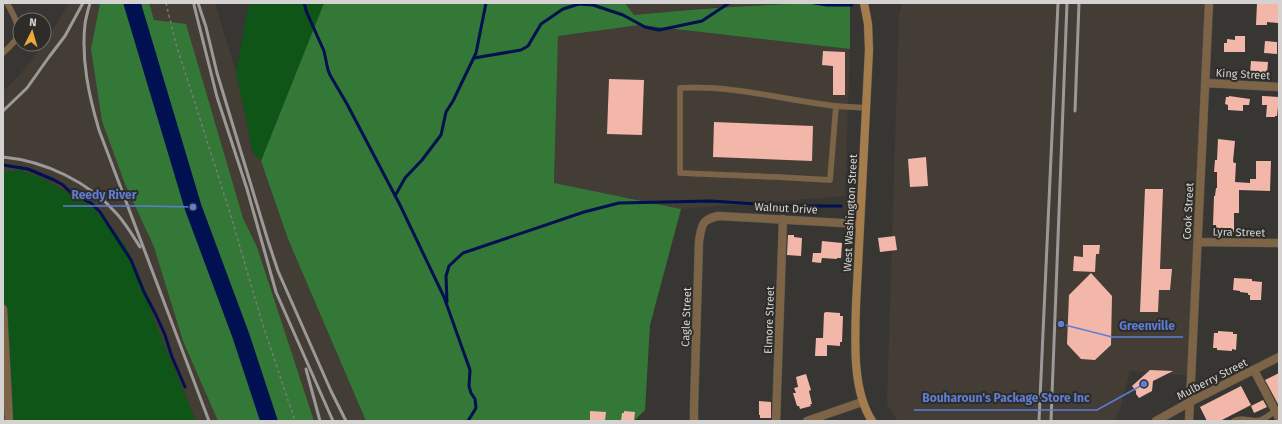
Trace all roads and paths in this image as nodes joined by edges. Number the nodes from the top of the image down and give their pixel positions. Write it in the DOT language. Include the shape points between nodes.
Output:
graph roads {
  1 [pos="7,3"];
  2 [pos="166,3"];
  3 [pos="864,3"];
  4 [pos="1209,3"];
  5 [pos="3,10"];
  6 [pos="3,53"];
  7 [pos="1205,84"];
  8 [pos="1279,87"];
  9 [pos="836,106"];
  10 [pos="866,108"];
  11 [pos="711,218"];
  12 [pos="783,219"];
  13 [pos="860,224"];
  14 [pos="1198,242"];
  15 [pos="1279,244"];
  16 [pos="3,309"];
  17 [pos="4,343"];
  18 [pos="1279,357"];
  19 [pos="1254,370"];
  20 [pos="862,402"];
  21 [pos="1190,402"];
  22 [pos="6,407"];
  23 [pos="1277,415"];
  24 [pos="9,421"];
  25 [pos="295,421"];
  26 [pos="694,421"];
  27 [pos="776,421"];
  28 [pos="807,421"];
  29 [pos="872,421"];
  30 [pos="1156,421"];
  31 [pos="1189,421"];
  32 [pos="1234,421"];
  1 -- 5 [label="lane"];
  1 -- 6 [label="lane" via="15,16 17,33 15,40"];
  2 -- 25 [label="path" via="176,44"];
  3 -- 10 [label="street, West Washington Street" via="869,43"];
  4 -- 7 [label="street, Cook Street"];
  7 -- 8 [label="street, King Street"];
  7 -- 14 [label="street, Cook Street"];
  9 -- 9 [label="lane" via="732,89 680,88 680,173 830,180"];
  9 -- 10 [label="lane"];
  10 -- 13 [label="street, West Washington Street"];
  11 -- 12 [label="street, Walnut Drive" via="718,216"];
  11 -- 26 [label="street, Cagle Street" via="702,226 699,241"];
  12 -- 13 [label="street, Walnut Drive"];
  12 -- 27 [label="street, Elmore Street"];
  13 -- 20 [label="street, West Washington Street" via="855,342"];
  14 -- 15 [label="street, Lyra Street"];
  14 -- 21 [label="street, Cook Street"];
  16 -- 17 [label="street"];
  17 -- 22 [label="street"];
  18 -- 19 [label="street, Mulberry Street"];
  19 -- 21 [label="street, Mulberry Street"];
  19 -- 23 [label="street"];
  20 -- 28 [label="street"];
  20 -- 29 [label="street, West Washington Street"];
  21 -- 30 [label="street, Mulberry Street"];
  21 -- 31 [label="street, Cook Street"];
  22 -- 24 [label="street"];
  23 -- 32 [label="lane" via="1260,420 1242,418"];
}
